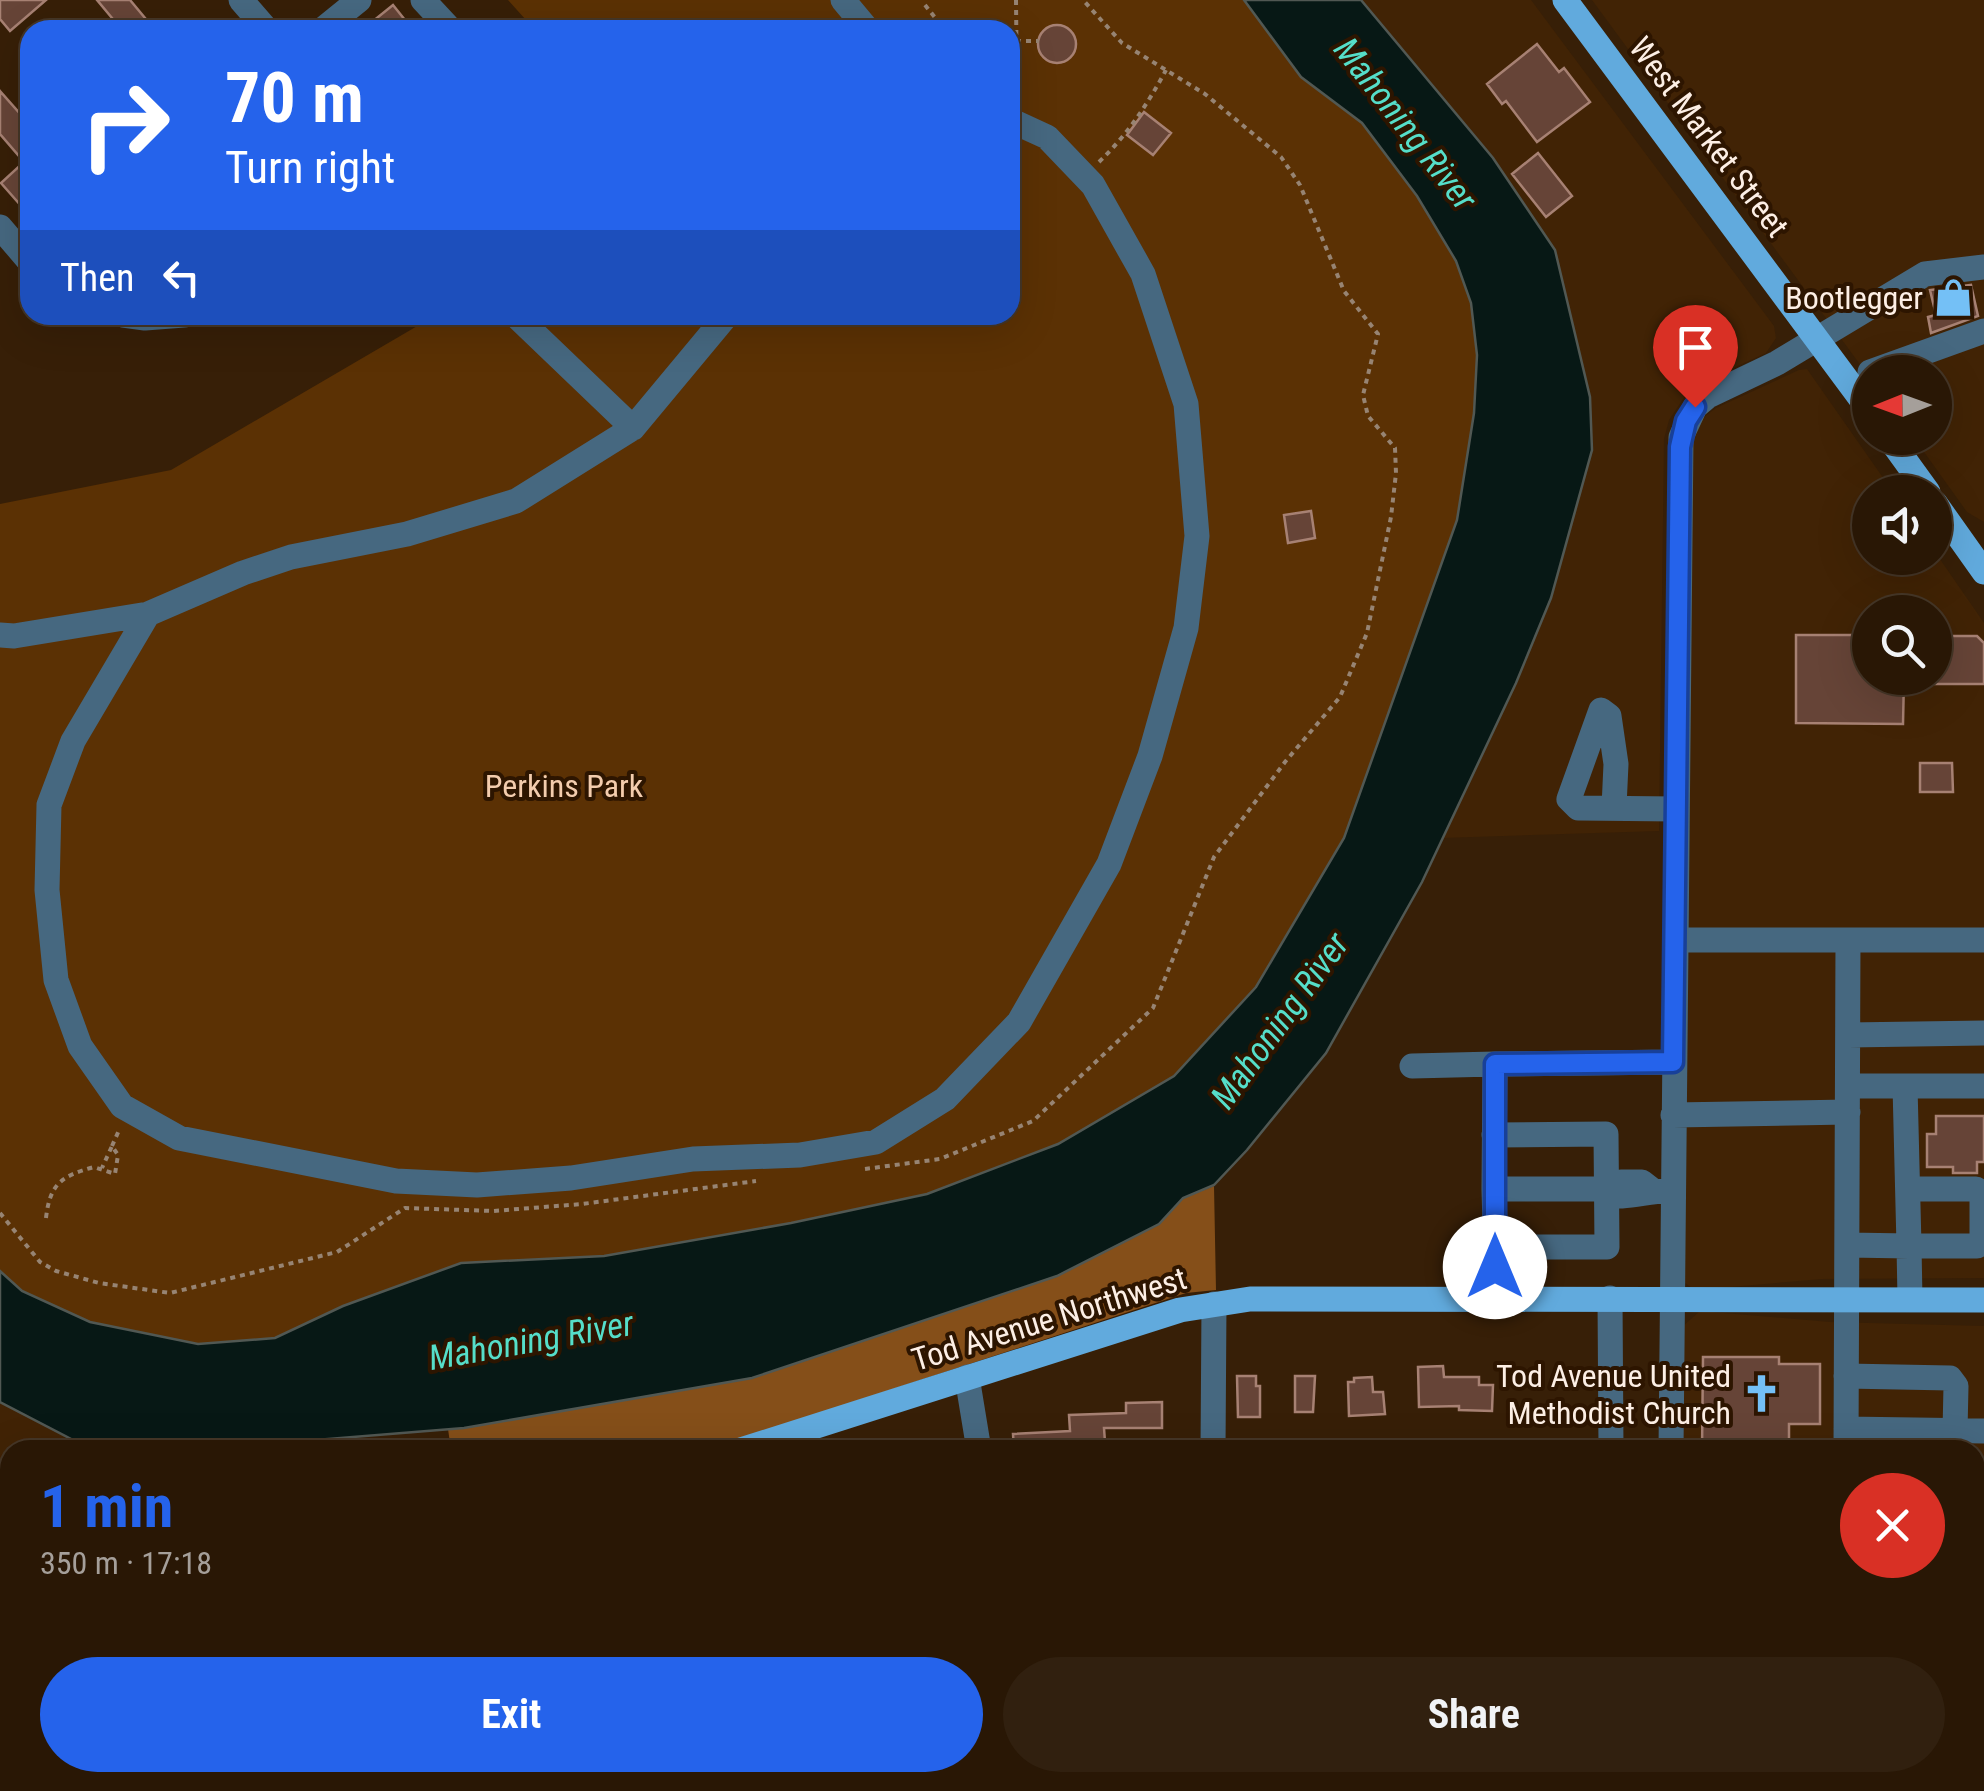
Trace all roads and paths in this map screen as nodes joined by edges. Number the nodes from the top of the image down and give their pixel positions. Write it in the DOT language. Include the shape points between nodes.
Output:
graph roads {
  1 [pos="240,0"];
  2 [pos="360,0"];
  3 [pos="423,0"];
  4 [pos="843,0"];
  5 [pos="1006,0"];
  6 [pos="1083,0"];
  7 [pos="1566,0"];
  8 [pos="1016,2"];
  9 [pos="925,5"];
  10 [pos="258,20"];
  11 [pos="335,20"];
  12 [pos="442,20"];
  13 [pos="860,20"];
  14 [pos="937,20"];
  15 [pos="1020,41"];
  16 [pos="1038,41"];
  17 [pos="1166,70"];
  18 [pos="1020,124"];
  19 [pos="1090,172"];
  20 [pos="0,228"];
  21 [pos="20,248"];
  22 [pos="1984,267"];
  23 [pos="526,325"];
  24 [pos="719,325"];
  25 [pos="1984,331"];
  26 [pos="1816,338"];
  27 [pos="1919,355"];
  28 [pos="1852,367"];
  29 [pos="634,428"];
  30 [pos="1952,527"];
  31 [pos="1984,572"];
  32 [pos="148,614"];
  33 [pos="0,635"];
  34 [pos="1614,808"];
  35 [pos="1676,809"];
  36 [pos="1675,940"];
  37 [pos="1984,940"];
  38 [pos="1848,941"];
  39 [pos="1984,1033"];
  40 [pos="1848,1035"];
  41 [pos="1673,1062"];
  42 [pos="1495,1064"];
  43 [pos="1412,1066"];
  44 [pos="1848,1086"];
  45 [pos="1906,1086"];
  46 [pos="1984,1086"];
  47 [pos="1848,1112"];
  48 [pos="1673,1115"];
  49 [pos="1494,1134"];
  50 [pos="102,1168"];
  51 [pos="855,1170"];
  52 [pos="762,1180"];
  53 [pos="1908,1188"];
  54 [pos="1494,1189"];
  55 [pos="1610,1189"];
  56 [pos="1662,1190"];
  57 [pos="0,1212"];
  58 [pos="46,1218"];
  59 [pos="1848,1245"];
  60 [pos="1909,1246"];
  61 [pos="1495,1247"];
  62 [pos="1497,1298"];
  63 [pos="1610,1298"];
  64 [pos="1672,1298"];
  65 [pos="1847,1299"];
  66 [pos="1910,1299"];
  67 [pos="1984,1300"];
  68 [pos="1214,1304"];
  69 [pos="1846,1376"];
  70 [pos="967,1377"];
  71 [pos="1955,1431"];
  72 [pos="1984,1431"];
  73 [pos="772,1440"];
  74 [pos="977,1440"];
  75 [pos="1213,1440"];
  76 [pos="1611,1440"];
  77 [pos="1670,1440"];
  78 [pos="1846,1440"];
  1 -- 10 [label="street"];
  2 -- 11 [label="street"];
  3 -- 12 [label="street"];
  4 -- 13 [label="street"];
  5 -- 8 [label="path"];
  6 -- 17 [label="path" via="1122,43"];
  7 -- 26 [label="main road, West Market Street"];
  9 -- 14 [label="path"];
  15 -- 16 [label="path"];
  17 -- 19 [label="path" via="1125,138"];
  17 -- 51 [label="path" via="1281,157 1300,185 1344,292 1378,334 1363,394 1368,416 1395,448 1396,473 1367,633 1340,697 1214,858 1153,1008 1033,1120 940,1159"];
  18 -- 32 [label="street" via="1047,137 1093,185 1143,274 1180,385 1197,536 1186,628 1150,756 1109,864 1019,1022 945,1098 876,1142 478,1185 396,1181 179,1138 122,1106 80,1046 56,980 48,805 72,742"];
  20 -- 21 [label="street"];
  22 -- 26 [label="street" via="1925,274"];
  23 -- 29 [label="street"];
  24 -- 29 [label="street"];
  25 -- 27 [label="street"];
  26 -- 28 [label="main road, West Market Street"];
  26 -- 35 [label="street" via="1708,396 1681,437"];
  29 -- 32 [label="street" via="516,501 407,534 291,557"];
  30 -- 31 [label="main road"];
  32 -- 33 [label="street"];
  34 -- 35 [label="street"];
  35 -- 36 [label="street"];
  36 -- 38 [label="street"];
  36 -- 41 [label="street"];
  37 -- 38 [label="street"];
  38 -- 40 [label="street"];
  39 -- 40 [label="street"];
  40 -- 44 [label="street"];
  41 -- 42 [label="street"];
  41 -- 48 [label="street"];
  42 -- 43 [label="street"];
  42 -- 49 [label="street"];
  44 -- 45 [label="street"];
  44 -- 47 [label="street"];
  45 -- 46 [label="street"];
  45 -- 53 [label="street"];
  47 -- 48 [label="street"];
  47 -- 59 [label="street"];
  48 -- 56 [label="street"];
  49 -- 54 [label="street"];
  49 -- 55 [label="street" via="1606,1134"];
  50 -- 50 [label="path" via="108,1153 112,1146 116,1172"];
  50 -- 58 [label="path" via="55,1186"];
  52 -- 57 [label="path" via="493,1212 405,1208 337,1252 170,1293 56,1271 40,1262"];
  53 -- 60 [label="street"];
  53 -- 60 [label="street" via="1976,1190 1982,1196 1977,1246"];
  54 -- 55 [label="street"];
  54 -- 61 [label="street"];
  55 -- 56 [label="street" via="1642,1182"];
  55 -- 61 [label="street" via="1607,1247"];
  56 -- 64 [label="street"];
  59 -- 60 [label="street"];
  59 -- 65 [label="street"];
  60 -- 66 [label="street"];
  61 -- 62 [label="street"];
  62 -- 63 [label="main road, Tod Avenue Northwest"];
  62 -- 68 [label="main road, Tod Avenue Northwest"];
  63 -- 64 [label="main road, Tod Avenue Northwest"];
  63 -- 76 [label="street"];
  64 -- 65 [label="main road, Tod Avenue Northwest"];
  64 -- 77 [label="street"];
  65 -- 66 [label="main road, Tod Avenue Northwest"];
  65 -- 69 [label="street"];
  66 -- 67 [label="main road, Tod Avenue Northwest"];
  68 -- 70 [label="main road, Tod Avenue Northwest"];
  68 -- 75 [label="street"];
  69 -- 71 [label="street" via="1950,1378 1956,1386"];
  69 -- 78 [label="street"];
  70 -- 73 [label="main road, Tod Avenue Northwest"];
  70 -- 74 [label="street"];
  71 -- 72 [label="street"];
  71 -- 78 [label="street"];
}
